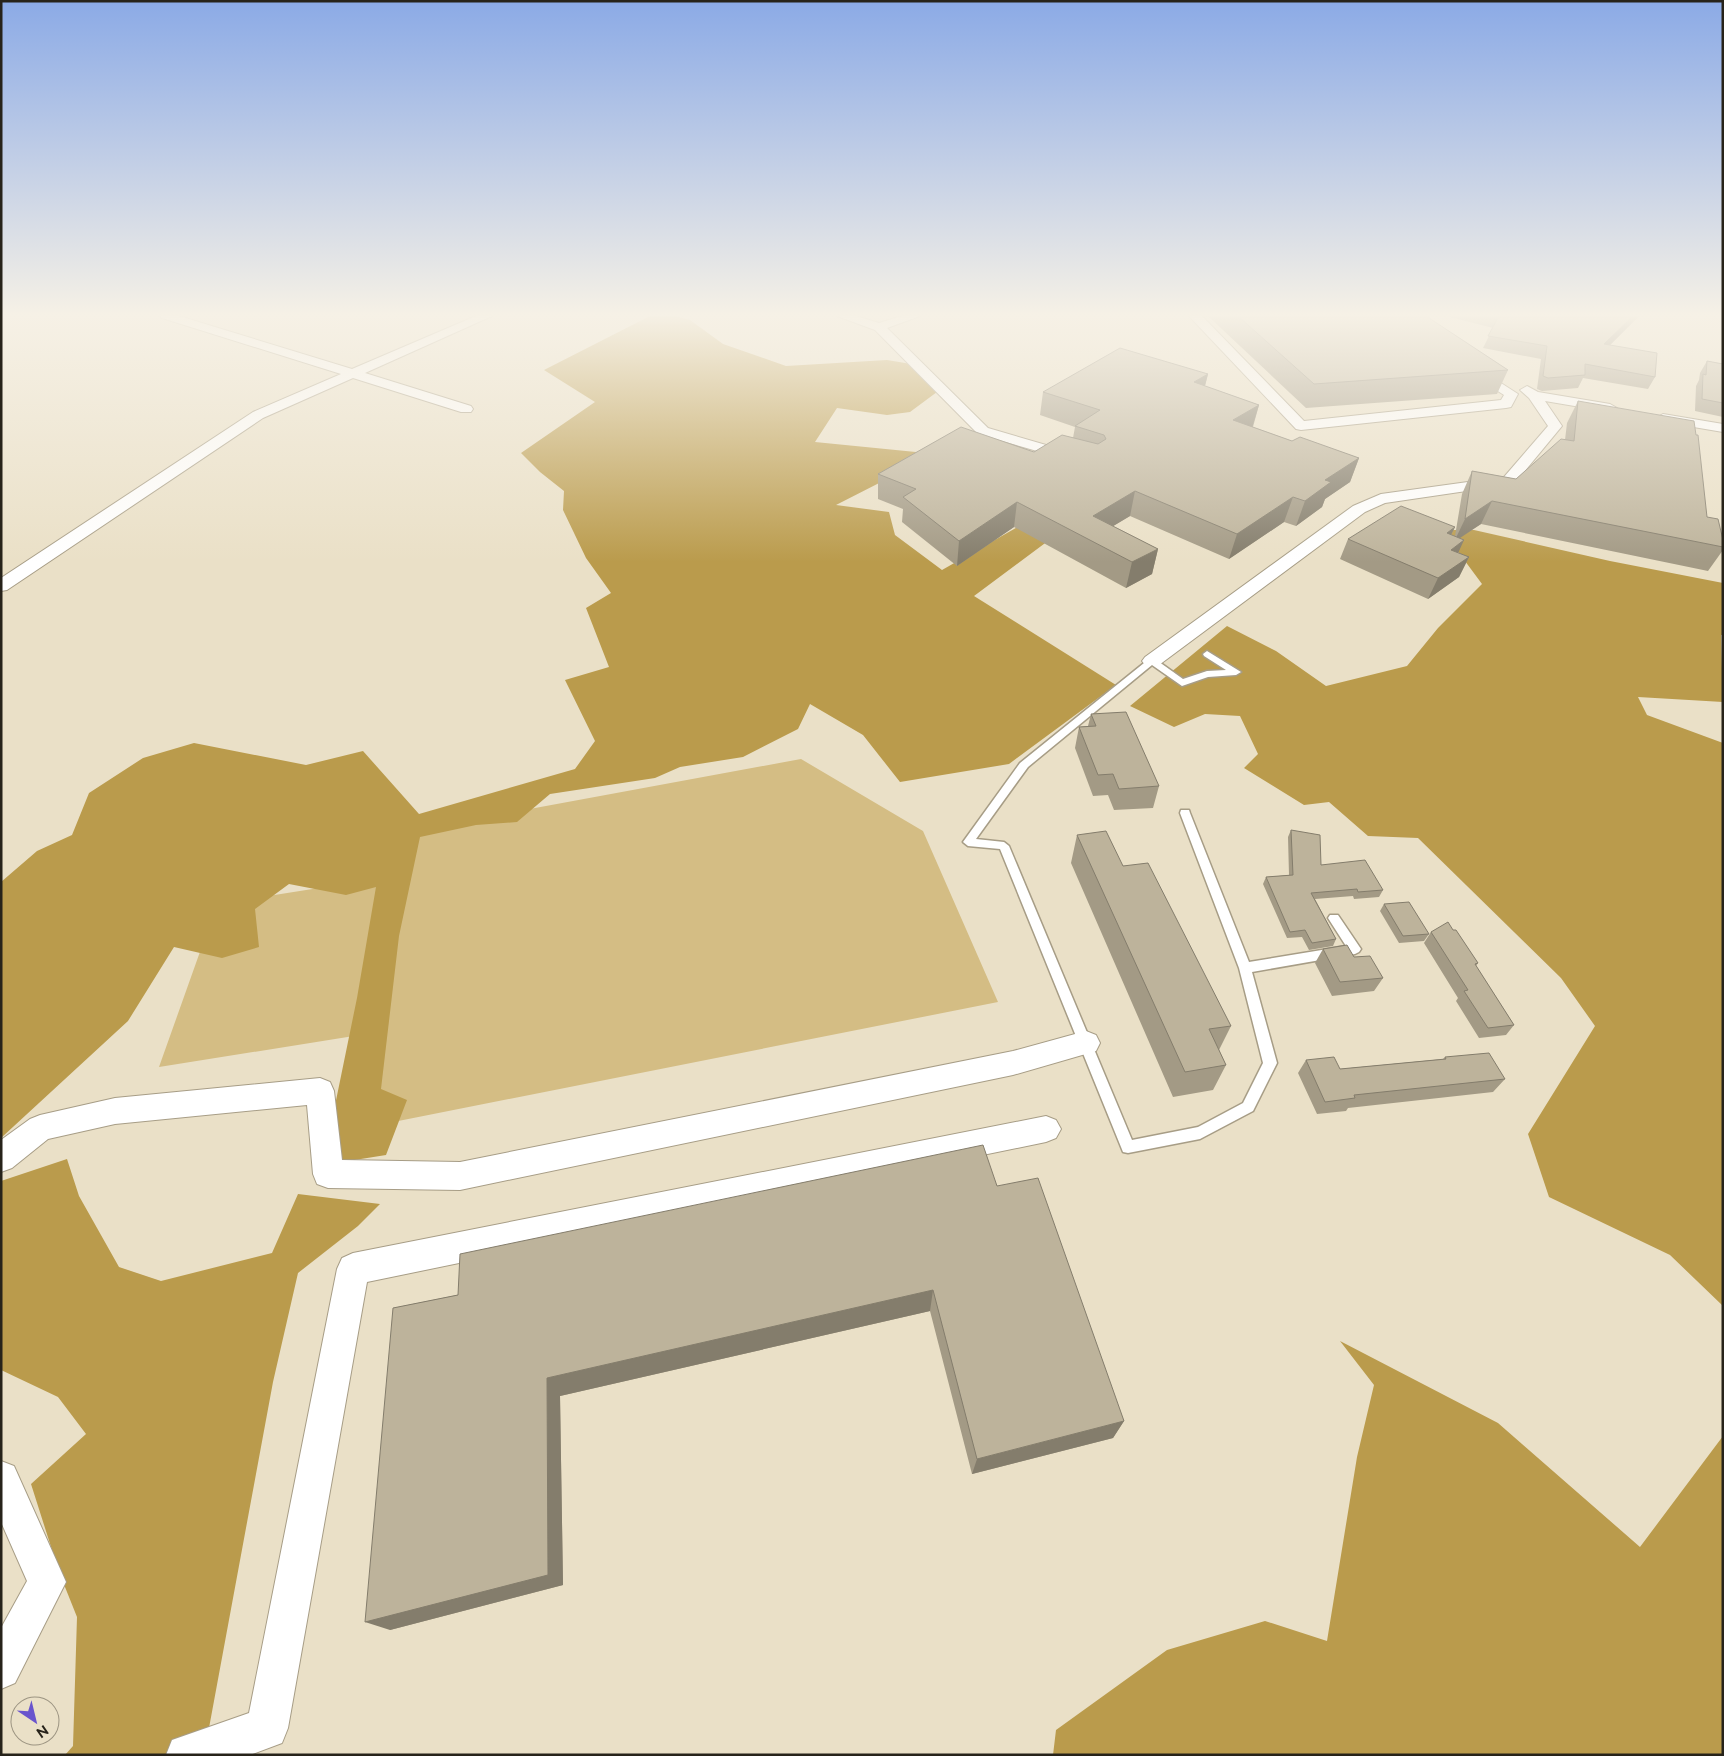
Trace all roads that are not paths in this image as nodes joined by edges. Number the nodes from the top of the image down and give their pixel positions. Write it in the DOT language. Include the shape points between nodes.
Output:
graph roads {
  1 [pos="297,398"];
  2 [pos="431,398"];
  3 [pos="950,398"];
  4 [pos="1274,398"];
  5 [pos="1509,398"];
  6 [pos="1536,398"];
  7 [pos="1551,398"];
  8 [pos="466,409"];
  9 [pos="1619,410"];
  10 [pos="1647,415"];
  11 [pos="1723,428"];
  12 [pos="1084,460"];
  13 [pos="1,586"];
  14 [pos="1207,654"];
  15 [pos="1152,661"];
  16 [pos="1184,813"];
  17 [pos="1334,918"];
  18 [pos="1244,968"];
  19 [pos="1086,1043"];
  20 [pos="1046,1129"];
  21 [pos="1,1158"];
  22 [pos="1,1478"];
  23 [pos="1,1669"];
  24 [pos="187,1755"];
  1 -- 13 [label="street" via="258,414"];
  2 -- 8 [label="street"];
  3 -- 12 [label="street" via="983,431"];
  4 -- 5 [label="street" via="1301,426 1506,404"];
  6 -- 15 [label="street" via="1555,426 1509,481 1381,499 1359,509"];
  7 -- 9 [label="street"];
  10 -- 11 [label="street"];
  14 -- 15 [label="lane" via="1236,672 1207,674 1182,682"];
  15 -- 19 [label="lane" via="1024,766 968,842 1004,846"];
  16 -- 18 [label="lane"];
  17 -- 18 [label="lane" via="1355,949"];
  18 -- 19 [label="lane" via="1270,1063 1248,1106 1200,1133 1128,1147"];
  19 -- 21 [label="street" via="1013,1063 460,1176 328,1174 320,1091 115,1111 40,1128"];
  20 -- 24 [label="street" via="353,1269 267,1728"];
  22 -- 23 [label="street" via="47,1582"];
}
